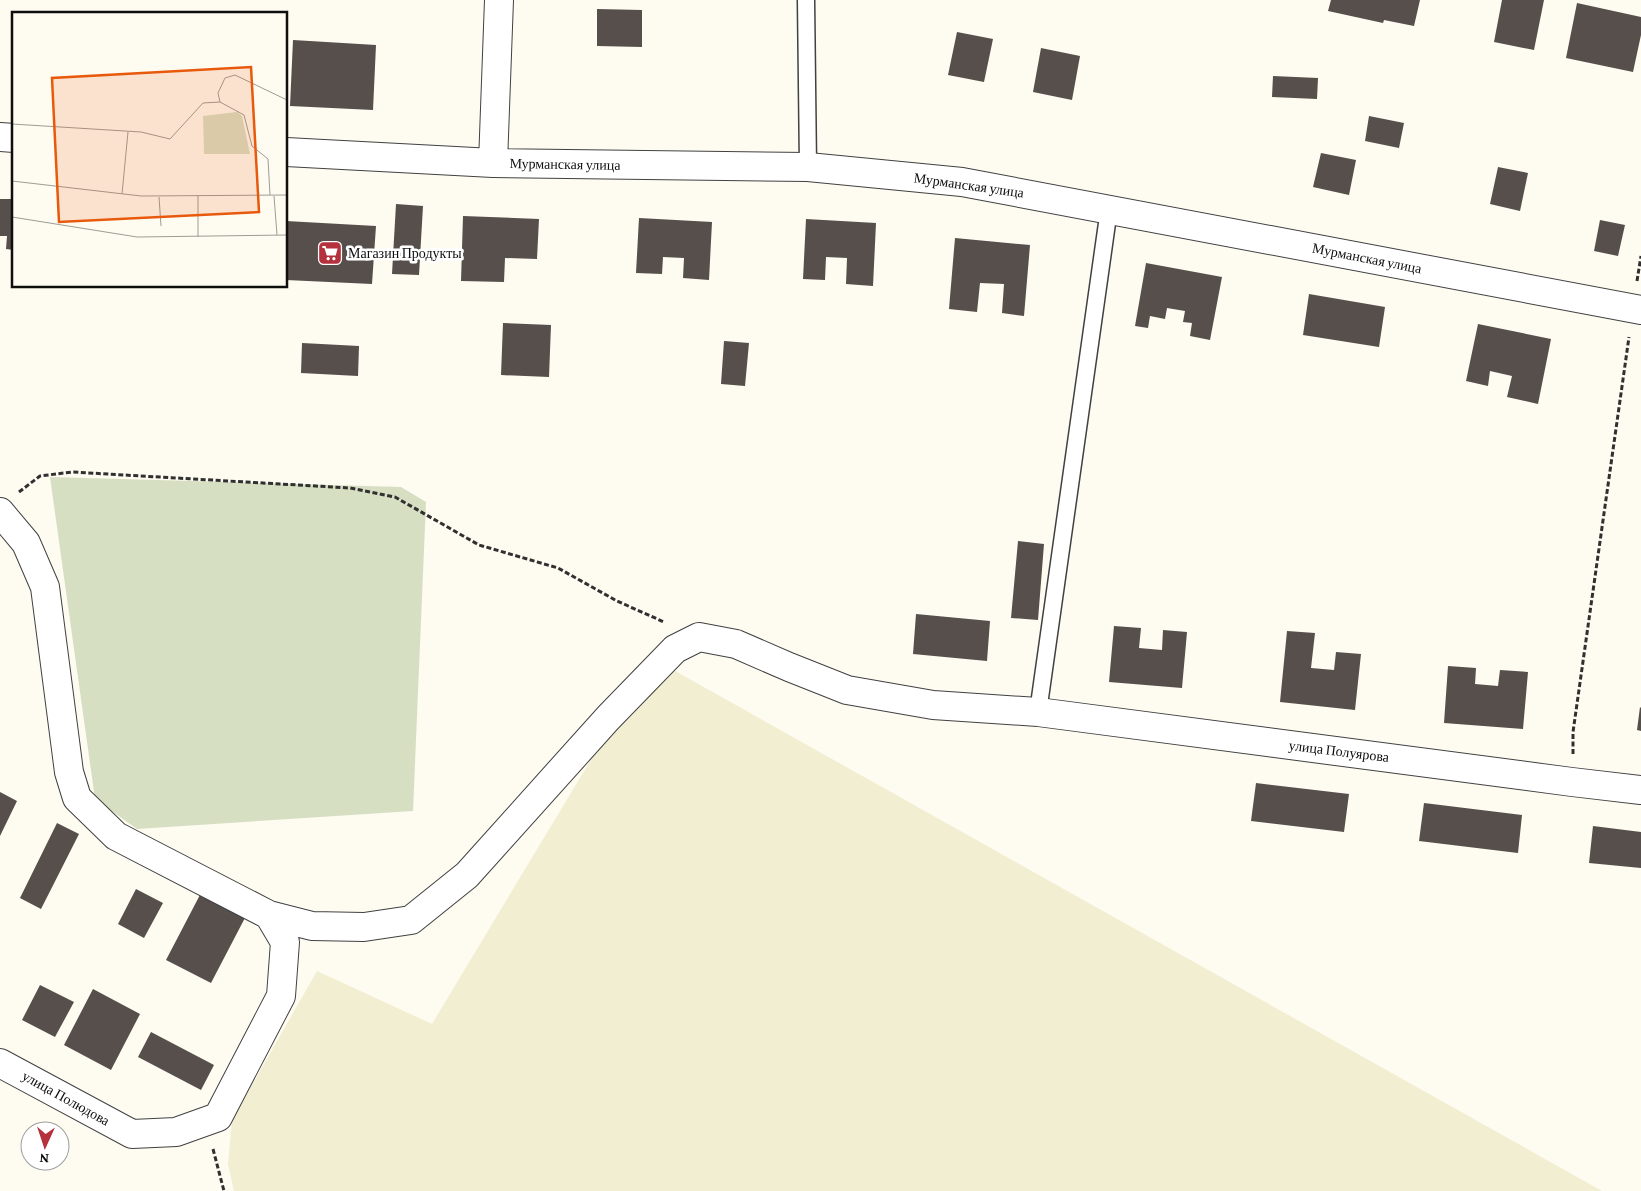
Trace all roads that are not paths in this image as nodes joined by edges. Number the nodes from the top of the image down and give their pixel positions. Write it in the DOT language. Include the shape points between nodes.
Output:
graph roads {
  1 [pos="498,0"];
  2 [pos="806,0"];
  3 [pos="288,152"];
  4 [pos="493,163"];
  5 [pos="808,167"];
  6 [pos="1109,209"];
  7 [pos="1637,309"];
  8 [pos="1,513"];
  9 [pos="1038,712"];
  10 [pos="1641,790"];
  11 [pos="269,915"];
  12 [pos="0,1063"];
  1 -- 4 [label="street"];
  2 -- 5 [label="lane"];
  3 -- 4 [label="street, Мурманская улица"];
  4 -- 5 [label="street, Мурманская улица"];
  5 -- 6 [label="street, Мурманская улица" via="962,182"];
  6 -- 7 [label="street, Мурманская улица"];
  6 -- 9 [label="lane"];
  8 -- 11 [label="street" via="26,543 45,587 68,772 77,798 116,836"];
  9 -- 10 [label="street, улица Полуярова"];
  9 -- 11 [label="street, улица Полуярова" via="933,705 847,690 736,644 699,637 675,649 467,874 411,920 364,927 312,926"];
  11 -- 12 [label="street, улица Полюдова" via="284,942 281,996 218,1117 176,1132 132,1134"];
}
